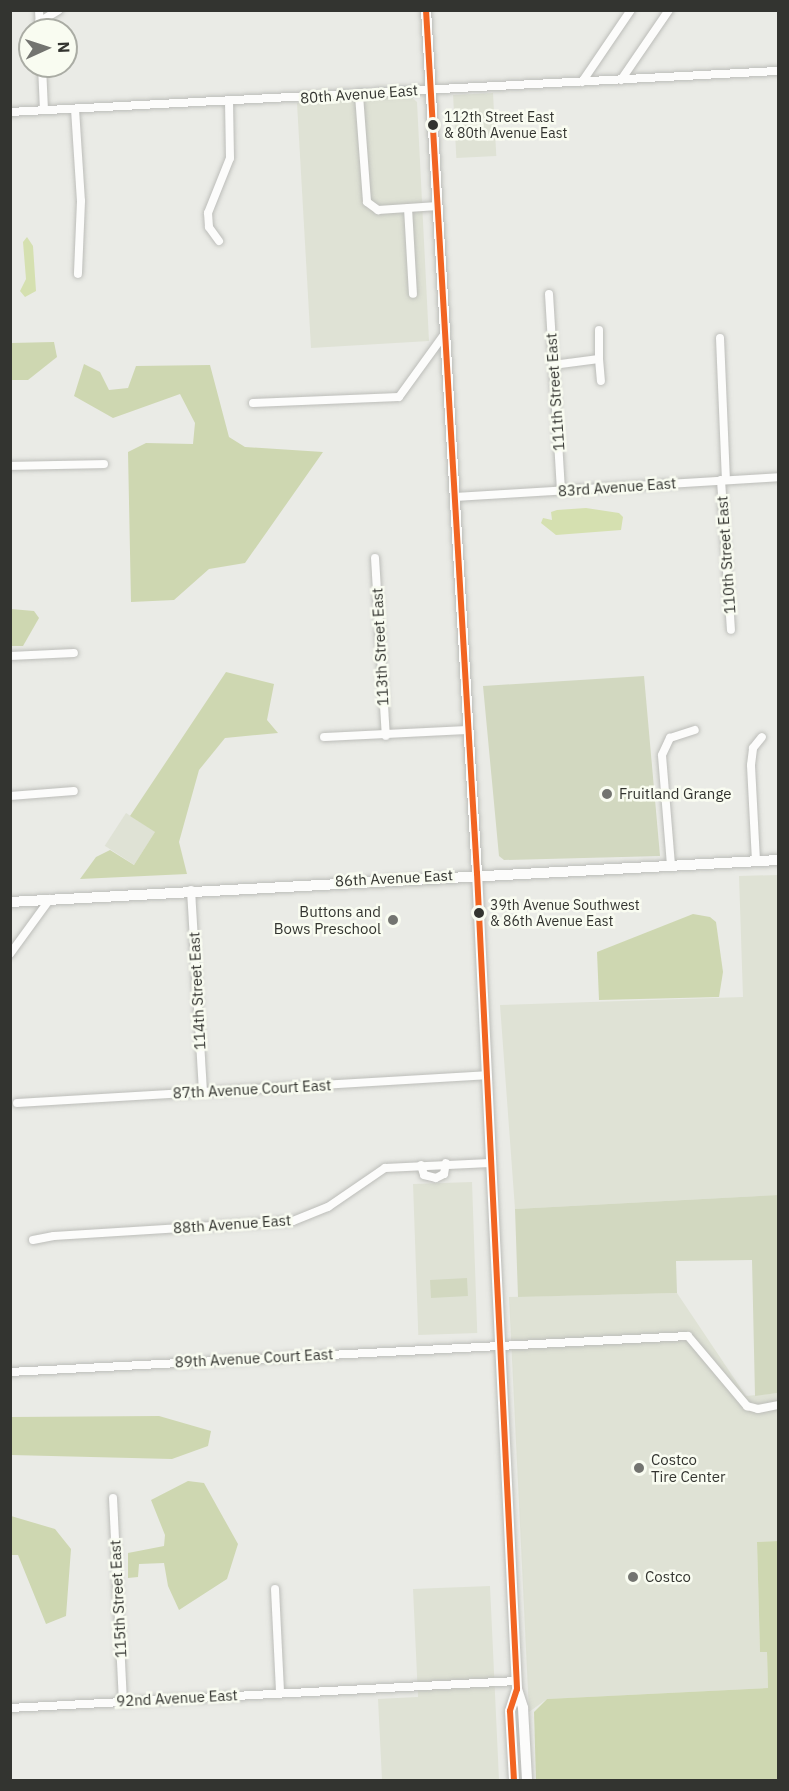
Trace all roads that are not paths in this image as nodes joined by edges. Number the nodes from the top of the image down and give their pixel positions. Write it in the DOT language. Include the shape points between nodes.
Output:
graph roads {
  1 [pos="426,10"];
  2 [pos="631,10"];
  3 [pos="669,10"];
  4 [pos="778,71"];
  5 [pos="43,78"];
  6 [pos="621,81"];
  7 [pos="582,82"];
  8 [pos="431,89"];
  9 [pos="359,95"];
  10 [pos="229,102"];
  11 [pos="75,109"];
  12 [pos="44,110"];
  13 [pos="10,112"];
  14 [pos="438,206"];
  15 [pos="408,208"];
  16 [pos="219,241"];
  17 [pos="78,274"];
  18 [pos="413,294"];
  19 [pos="549,294"];
  20 [pos="599,330"];
  21 [pos="446,332"];
  22 [pos="720,338"];
  23 [pos="598,359"];
  24 [pos="553,364"];
  25 [pos="601,381"];
  26 [pos="253,403"];
  27 [pos="104,464"];
  28 [pos="10,466"];
  29 [pos="778,477"];
  30 [pos="724,480"];
  31 [pos="561,491"];
  32 [pos="455,497"];
  33 [pos="375,558"];
  34 [pos="731,630"];
  35 [pos="74,653"];
  36 [pos="10,656"];
  37 [pos="468,730"];
  38 [pos="695,730"];
  39 [pos="386,736"];
  40 [pos="324,737"];
  41 [pos="762,737"];
  42 [pos="74,791"];
  43 [pos="10,796"];
  44 [pos="778,860"];
  45 [pos="756,861"];
  46 [pos="671,865"];
  47 [pos="477,873"];
  48 [pos="191,890"];
  49 [pos="50,899"];
  50 [pos="10,902"];
  51 [pos="10,954"];
  52 [pos="486,1075"];
  53 [pos="203,1092"];
  54 [pos="17,1103"];
  55 [pos="446,1163"];
  56 [pos="490,1163"];
  57 [pos="421,1165"];
  58 [pos="33,1240"];
  59 [pos="498,1344"];
  60 [pos="10,1372"];
  61 [pos="778,1405"];
  62 [pos="113,1498"];
  63 [pos="275,1589"];
  64 [pos="516,1685"];
  65 [pos="280,1692"];
  66 [pos="123,1701"];
  67 [pos="10,1708"];
  68 [pos="514,1780"];
  69 [pos="526,1780"];
  1 -- 8 [label="main road"];
  2 -- 7 [label="street"];
  3 -- 6 [label="street"];
  4 -- 6 [label="street, 80th Avenue East"];
  5 -- 12 [label="street"];
  6 -- 7 [label="street, 80th Avenue East"];
  7 -- 8 [label="street, 80th Avenue East"];
  8 -- 9 [label="street, 80th Avenue East"];
  8 -- 14 [label="main road"];
  9 -- 10 [label="street, 80th Avenue East"];
  9 -- 15 [label="street" via="367,202 378,210"];
  10 -- 11 [label="street, 80th Avenue East"];
  10 -- 16 [label="street" via="230,158 208,213 209,227"];
  11 -- 12 [label="street, 80th Avenue East"];
  11 -- 17 [label="street" via="81,201"];
  12 -- 13 [label="street, 80th Avenue East"];
  14 -- 15 [label="street"];
  14 -- 21 [label="main road"];
  15 -- 18 [label="street"];
  19 -- 24 [label="street, 111th Street East"];
  20 -- 23 [label="street"];
  21 -- 26 [label="street" via="399,398"];
  21 -- 32 [label="main road"];
  22 -- 30 [label="street, 110th Street East"];
  23 -- 24 [label="street"];
  23 -- 25 [label="street"];
  24 -- 31 [label="street, 111th Street East"];
  27 -- 28 [label="street"];
  29 -- 30 [label="street, 83rd Avenue East"];
  30 -- 31 [label="street, 83rd Avenue East"];
  30 -- 34 [label="street, 110th Street East"];
  31 -- 32 [label="street, 83rd Avenue East"];
  32 -- 37 [label="main road"];
  33 -- 39 [label="street, 113th Street East"];
  35 -- 36 [label="street"];
  37 -- 39 [label="street"];
  37 -- 47 [label="main road"];
  38 -- 46 [label="street" via="670,738 662,755"];
  39 -- 40 [label="street"];
  41 -- 45 [label="street" via="753,748 751,765"];
  42 -- 43 [label="street"];
  44 -- 45 [label="main road, 86th Avenue East"];
  45 -- 46 [label="main road, 86th Avenue East"];
  46 -- 47 [label="main road, 86th Avenue East"];
  47 -- 48 [label="main road, 86th Avenue East"];
  47 -- 52 [label="main road"];
  48 -- 49 [label="main road, 86th Avenue East"];
  48 -- 53 [label="street, 114th Street East"];
  49 -- 50 [label="main road, 86th Avenue East"];
  49 -- 51 [label="street"];
  52 -- 53 [label="street, 87th Avenue Court East"];
  52 -- 56 [label="main road"];
  53 -- 54 [label="street, 87th Avenue Court East"];
  55 -- 56 [label="street, 88th Avenue East"];
  55 -- 57 [label="street, 88th Avenue East"];
  55 -- 57 [label="street" via="444,1174 436,1178 424,1175"];
  56 -- 59 [label="main road"];
  57 -- 58 [label="street, 88th Avenue East" via="377,1171 328,1207 293,1221"];
  59 -- 60 [label="street, 89th Avenue Court East"];
  59 -- 61 [label="street, 89th Avenue Court East" via="688,1336 747,1406 758,1409"];
  59 -- 64 [label="main road"];
  62 -- 66 [label="street, 115th Street East"];
  63 -- 65 [label="street"];
  64 -- 65 [label="street, 92nd Avenue East"];
  64 -- 68 [label="main road" via="510,1711"];
  64 -- 69 [label="main road" via="523,1708"];
  65 -- 66 [label="street, 92nd Avenue East"];
  66 -- 67 [label="street, 92nd Avenue East"];
}
